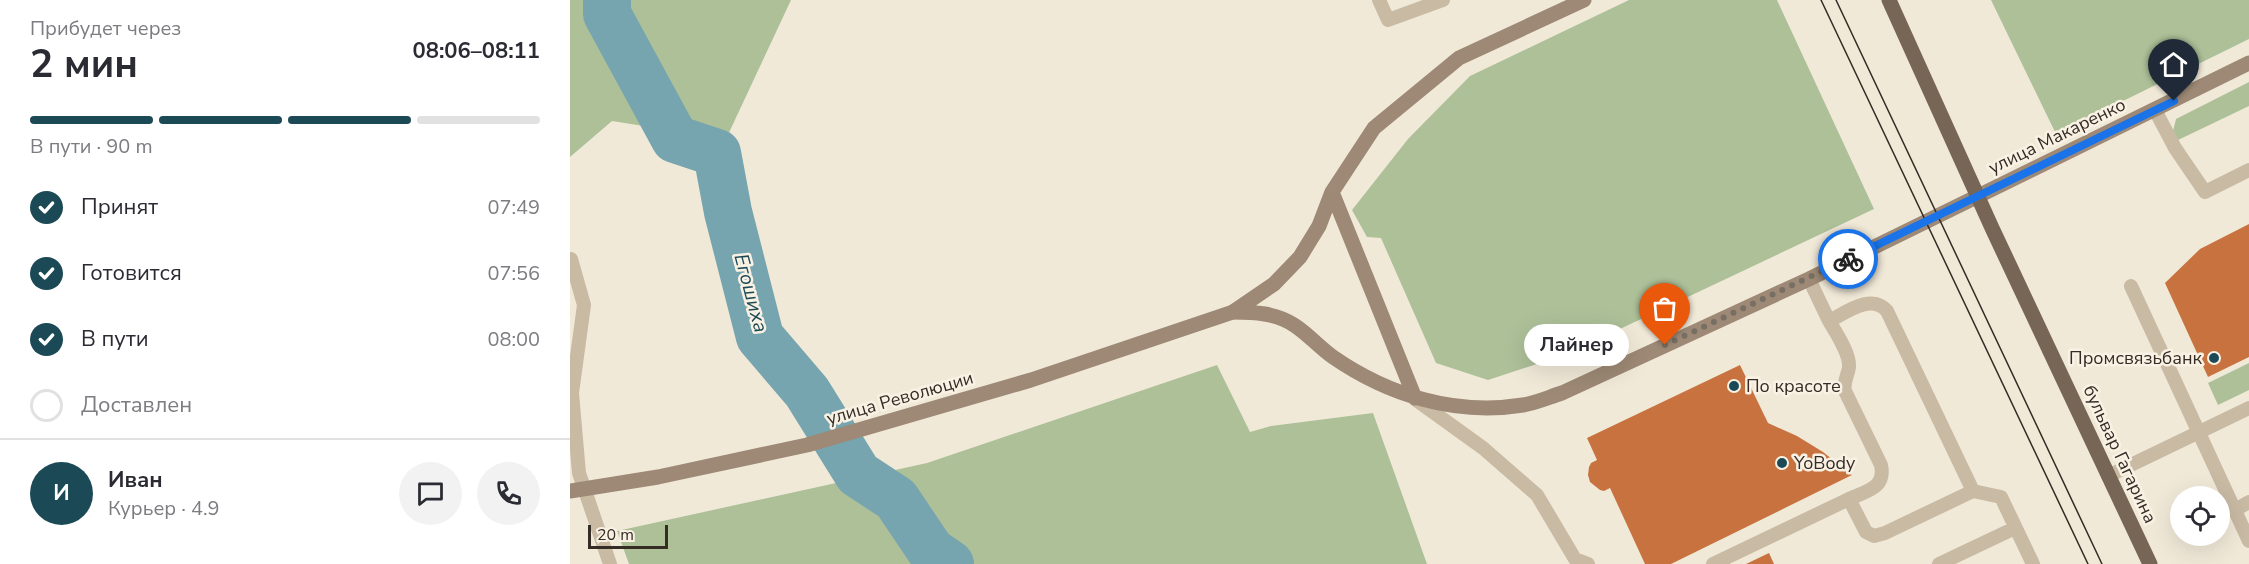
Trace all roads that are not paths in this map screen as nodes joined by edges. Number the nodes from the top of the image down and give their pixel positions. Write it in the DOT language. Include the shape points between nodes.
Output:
graph roads {
  1 [pos="1379,0"];
  2 [pos="1443,0"];
  3 [pos="1584,0"];
  4 [pos="1889,0"];
  5 [pos="2249,63"];
  6 [pos="2155,110"];
  7 [pos="2249,170"];
  8 [pos="1332,192"];
  9 [pos="1978,195"];
  10 [pos="571,259"];
  11 [pos="1809,279"];
  12 [pos="2131,286"];
  13 [pos="1233,312"];
  14 [pos="1829,321"];
  15 [pos="1415,398"];
  16 [pos="2249,408"];
  17 [pos="2199,432"];
  18 [pos="2108,476"];
  19 [pos="570,491"];
  20 [pos="1972,491"];
  21 [pos="1849,499"];
  22 [pos="2249,502"];
  23 [pos="2235,510"];
  24 [pos="2015,528"];
  25 [pos="2249,541"];
  26 [pos="610,564"];
  27 [pos="1588,564"];
  28 [pos="1713,564"];
  29 [pos="1939,564"];
  30 [pos="2032,564"];
  31 [pos="2150,564"];
  1 -- 2 [label="lane" via="1388,20"];
  3 -- 8 [label="main road, улица Революции" via="1459,58 1374,128"];
  4 -- 9 [label="main road, бульвар Гагарина"];
  5 -- 6 [label="main road, улица Макаренко"];
  6 -- 7 [label="lane" via="2205,192"];
  6 -- 9 [label="main road, улица Макаренко"];
  8 -- 13 [label="main road, улица Революции" via="1319,226 1300,257 1274,284"];
  8 -- 15 [label="main road"];
  9 -- 11 [label="main road, улица Революции"];
  9 -- 18 [label="main road, бульвар Гагарина"];
  10 -- 26 [label="lane" via="584,305 572,393 579,473"];
  11 -- 14 [label="lane"];
  11 -- 15 [label="main road, улица Революции" via="1562,393 1523,405 1472,408"];
  12 -- 17 [label="lane"];
  13 -- 15 [label="main road, улица Революции" via="1263,312 1293,324 1374,383"];
  13 -- 19 [label="main road, улица Революции, bridge" via="1031,380 807,445 658,477"];
  14 -- 20 [label="lane" via="1873,302 1887,311"];
  14 -- 21 [label="lane" via="1849,366 1845,391 1883,474 1872,488"];
  15 -- 27 [label="lane" via="1483,448 1537,495 1575,560"];
  16 -- 17 [label="lane"];
  17 -- 18 [label="lane"];
  17 -- 23 [label="lane"];
  18 -- 31 [label="main road, бульвар Гагарина"];
  20 -- 21 [label="lane" via="1874,536 1866,532"];
  20 -- 24 [label="lane" via="2001,497"];
  21 -- 28 [label="lane"];
  22 -- 23 [label="lane"];
  23 -- 25 [label="lane"];
  24 -- 29 [label="lane"];
  24 -- 30 [label="lane"];
}
